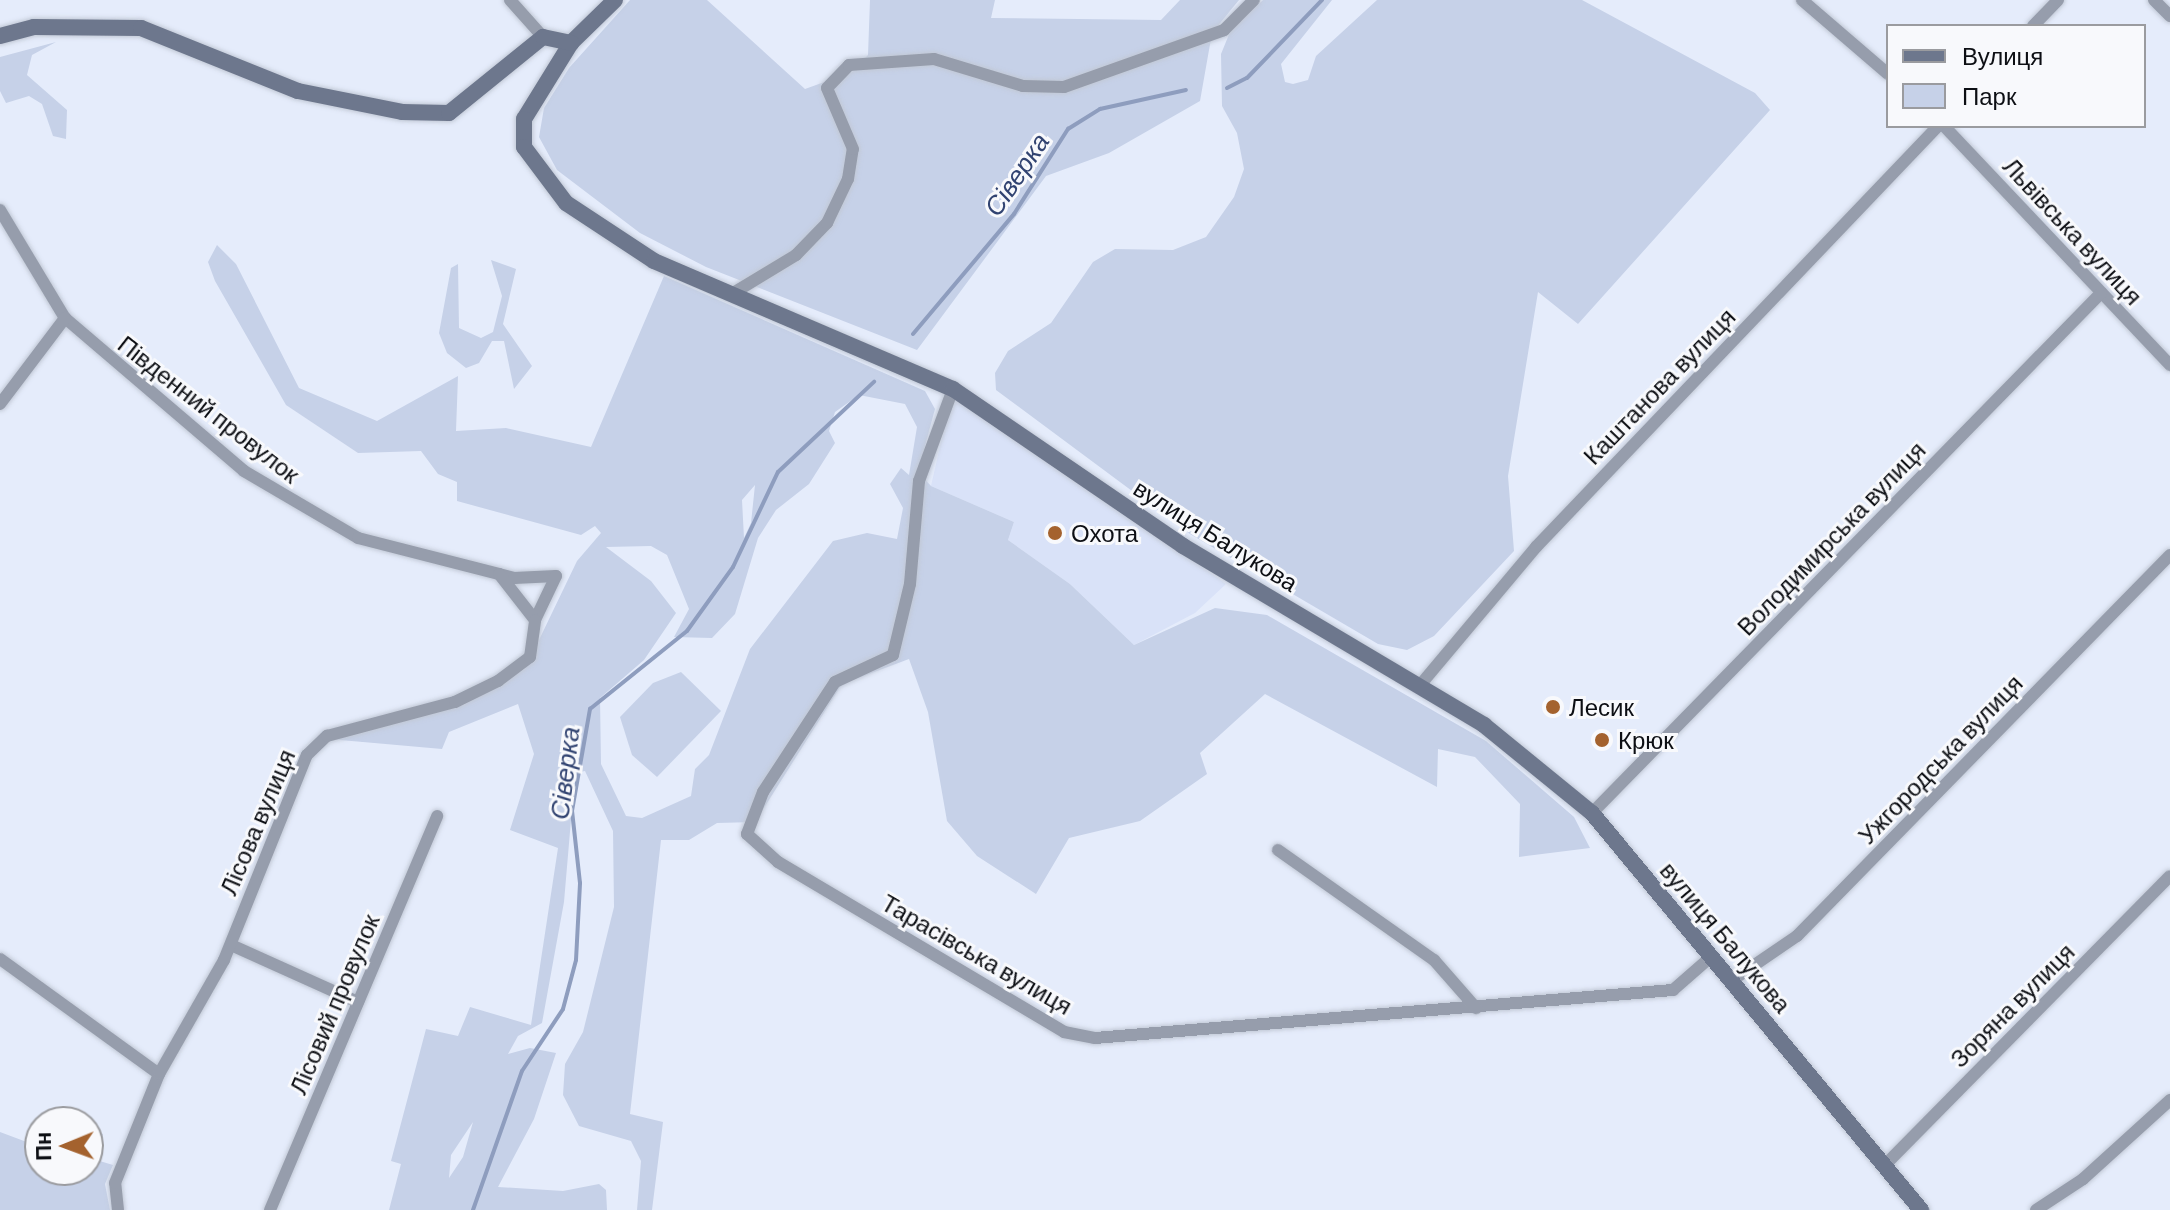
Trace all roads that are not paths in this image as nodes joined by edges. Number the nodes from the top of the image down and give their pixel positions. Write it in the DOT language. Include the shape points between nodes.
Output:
graph roads {
  1 [pos="510,0"];
  2 [pos="615,0"];
  3 [pos="1254,0"];
  4 [pos="1802,0"];
  5 [pos="2058,0"];
  6 [pos="2154,0"];
  7 [pos="2170,16"];
  8 [pos="2035,24"];
  9 [pos="0,36"];
  10 [pos="543,37"];
  11 [pos="571,43"];
  12 [pos="1886,72"];
  13 [pos="1939,128"];
  14 [pos="1943,128"];
  15 [pos="0,210"];
  16 [pos="2101,293"];
  17 [pos="730,295"];
  18 [pos="65,318"];
  19 [pos="2170,365"];
  20 [pos="953,389"];
  21 [pos="0,404"];
  22 [pos="2170,555"];
  23 [pos="499,574"];
  24 [pos="535,620"];
  25 [pos="1421,684"];
  26 [pos="1592,813"];
  27 [pos="437,816"];
  28 [pos="1278,850"];
  29 [pos="2170,876"];
  30 [pos="231,945"];
  31 [pos="1712,956"];
  32 [pos="0,959"];
  33 [pos="1731,981"];
  34 [pos="358,1002"];
  35 [pos="1476,1008"];
  36 [pos="159,1074"];
  37 [pos="2170,1100"];
  38 [pos="1886,1164"];
  39 [pos="116,1204"];
  40 [pos="270,1210"];
  41 [pos="1921,1210"];
  42 [pos="2036,1210"];
  1 -- 10 [label="street"];
  2 -- 11 [label="main road, вулиця Балукова"];
  3 -- 17 [label="street" via="1224,30 1064,87 1023,86 934,59 849,65 827,88 853,149 848,179 827,223 796,255"];
  4 -- 12 [label="street"];
  5 -- 8 [label="street"];
  6 -- 7 [label="street"];
  9 -- 10 [label="main road" via="34,27 141,28 298,91 402,112 449,113"];
  10 -- 11 [label="main road"];
  11 -- 17 [label="main road, вулиця Балукова" via="524,119 524,147 541,180 604,231"];
  13 -- 25 [label="street, Каштанова вулиця" via="1536,547"];
  14 -- 16 [label="street, Львівська вулиця"];
  15 -- 18 [label="street, Південний провулок"];
  16 -- 19 [label="street, Львівська вулиця"];
  16 -- 26 [label="street, Володимирська вулиця"];
  17 -- 20 [label="main road, вулиця Балукова"];
  18 -- 21 [label="street"];
  18 -- 23 [label="street, Південний провулок" via="235,464 325,525"];
  20 -- 25 [label="main road, вулиця Балукова" via="1183,546"];
  20 -- 35 [label="street, Тарасівська вулиця" via="919,481 910,584 893,655 835,682 763,792 747,834 778,862 1064,1032 1095,1038 1268,1029"];
  22 -- 33 [label="street, Ужгородська вулиця" via="1797,936"];
  23 -- 24 [label="street"];
  23 -- 24 [label="street, Південний провулок" via="556,576"];
  24 -- 30 [label="street, Лісова вулиця" via="530,657 498,681 316,746"];
  25 -- 26 [label="main road, вулиця Балукова" via="1514,747"];
  26 -- 31 [label="main road, вулиця Балукова"];
  27 -- 34 [label="street, Лісовий провулок"];
  28 -- 35 [label="street" via="1434,960"];
  29 -- 38 [label="street, Зоряна вулиця"];
  30 -- 34 [label="street"];
  30 -- 36 [label="street, Лісова вулиця"];
  31 -- 33 [label="main road, вулиця Балукова"];
  31 -- 35 [label="street, Тарасівська вулиця" via="1673,990"];
  32 -- 36 [label="street"];
  33 -- 38 [label="main road, вулиця Балукова"];
  34 -- 40 [label="street, Лісовий провулок"];
  36 -- 39 [label="street, Лісова вулиця"];
  37 -- 42 [label="street" via="2083,1179"];
  38 -- 41 [label="main road, вулиця Балукова"];
}
